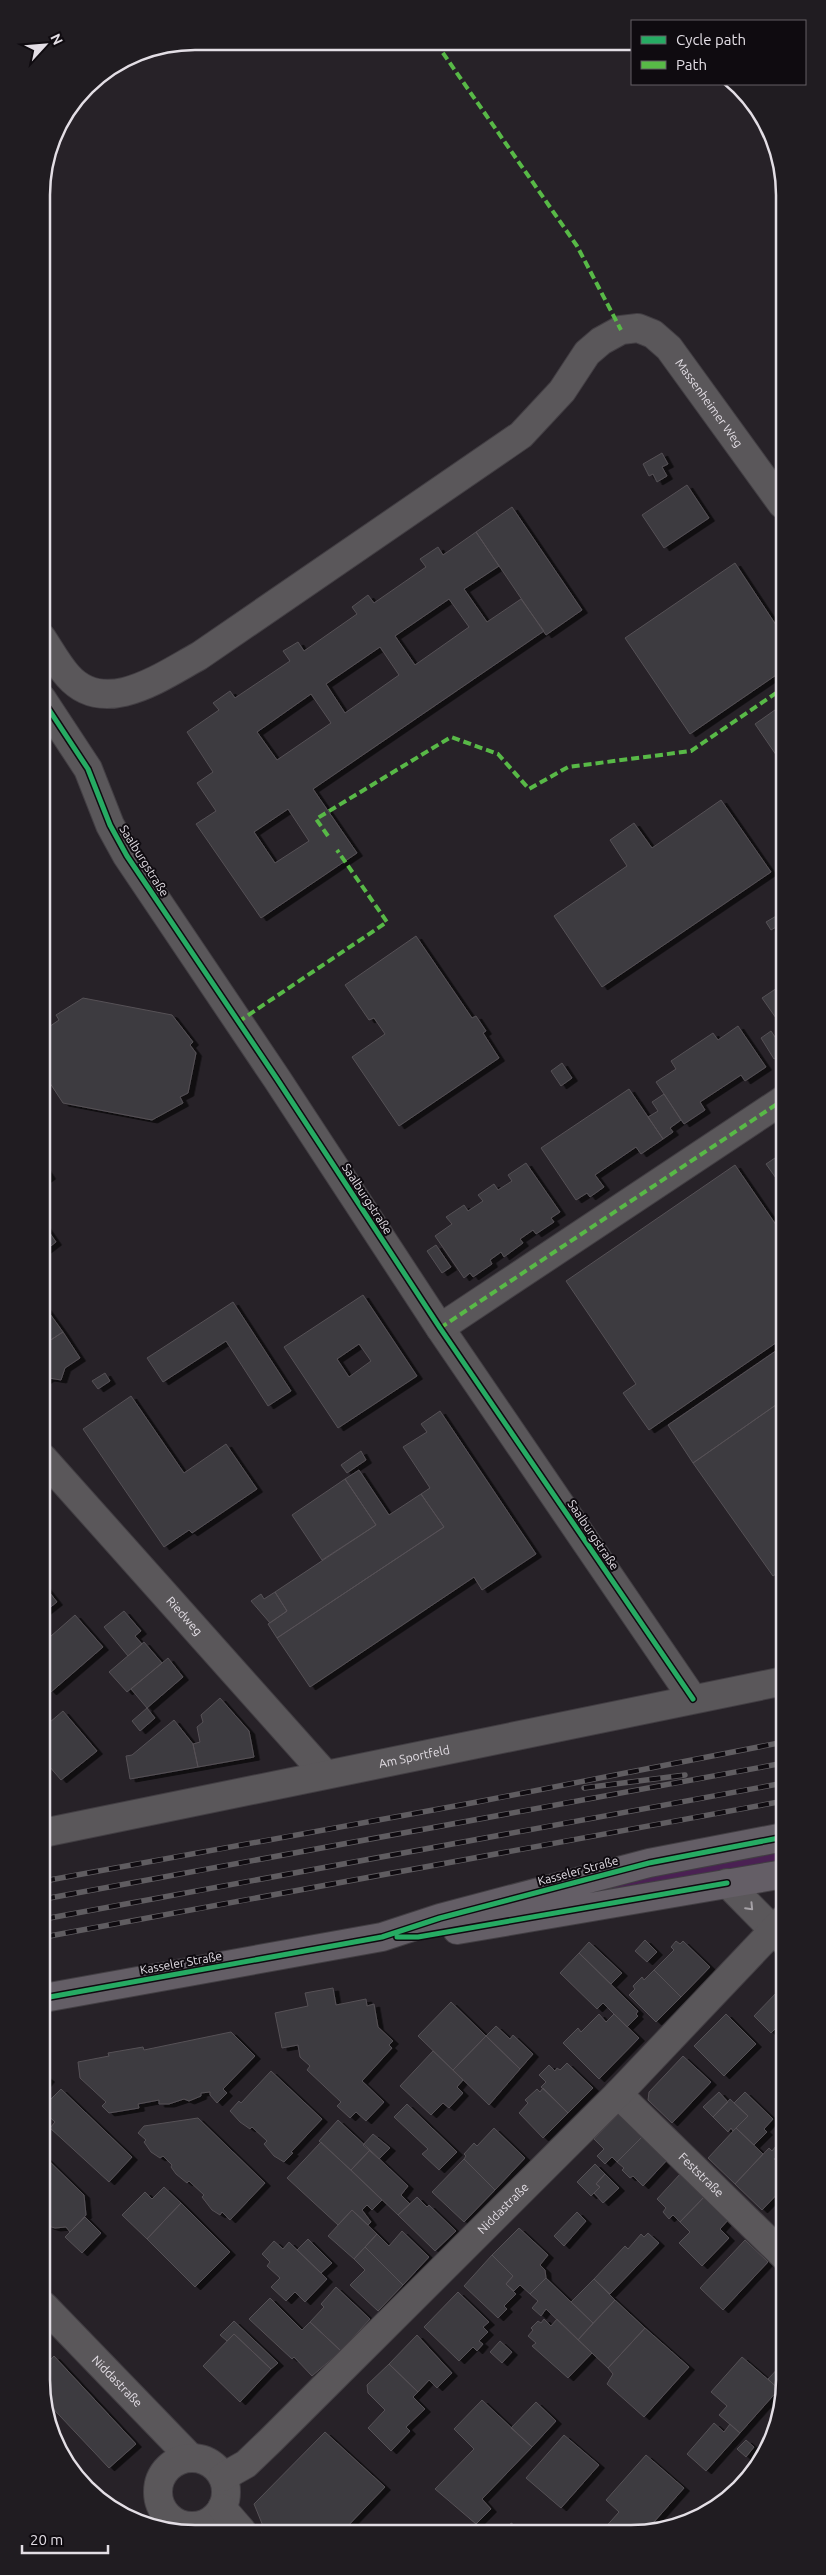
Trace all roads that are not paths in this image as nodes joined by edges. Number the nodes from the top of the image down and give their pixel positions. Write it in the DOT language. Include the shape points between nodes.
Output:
graph roads {
  1 [pos="776,496"];
  2 [pos="50,650"];
  3 [pos="50,711"];
  4 [pos="776,1105"];
  5 [pos="440,1328"];
  6 [pos="50,1466"];
  7 [pos="776,1682"];
  8 [pos="693,1698"];
  9 [pos="325,1774"];
  10 [pos="50,1831"];
  11 [pos="776,1839"];
  12 [pos="776,1875"];
  13 [pos="727,1884"];
  14 [pos="776,1927"];
  15 [pos="776,1934"];
  16 [pos="382,1937"];
  17 [pos="50,1997"];
  18 [pos="618,2094"];
  19 [pos="776,2248"];
  20 [pos="50,2312"];
  21 [pos="189,2456"];
  22 [pos="223,2477"];
  23 [pos="222,2508"];
  24 [pos="183,2525"];
  25 [pos="202,2525"];
  26 [pos="237,2525"];
  1 -- 2 [label="street, Massenheimer Weg" via="669,348 653,334 638,328 621,330 587,353 562,391 521,435 199,656 145,686 113,694 90,692 68,676"];
  3 -- 5 [label="street, Saalburgstraße" via="88,769 110,825 127,856"];
  4 -- 5 [label="street"];
  5 -- 8 [label="street, Saalburgstraße"];
  6 -- 9 [label="street, Riedweg"];
  7 -- 8 [label="street, Am Sportfeld"];
  8 -- 9 [label="street, Am Sportfeld" via="616,1717"];
  9 -- 10 [label="street, Am Sportfeld"];
  11 -- 16 [label="main road, Kasseler Straße" via="649,1863 440,1918"];
  12 -- 13 [label="main road, Kasseler Straße"];
  13 -- 14 [label="street, Niddastraße, one-way"];
  13 -- 16 [label="main road, Kasseler Straße" via="418,1937"];
  15 -- 18 [label="street, Niddastraße"];
  16 -- 17 [label="main road, Kasseler Straße"];
  18 -- 19 [label="street, Feststraße"];
  18 -- 22 [label="street, Niddastraße" via="270,2441 246,2464"];
  20 -- 21 [label="street, Niddastraße"];
  21 -- 22 [label="street" via="208,2461"];
  21 -- 24 [label="street" via="170,2465 157,2488 158,2502 165,2514"];
  22 -- 23 [label="street" via="226,2495"];
  23 -- 25 [label="street" via="214,2519"];
  23 -- 26 [label="street"];
}
